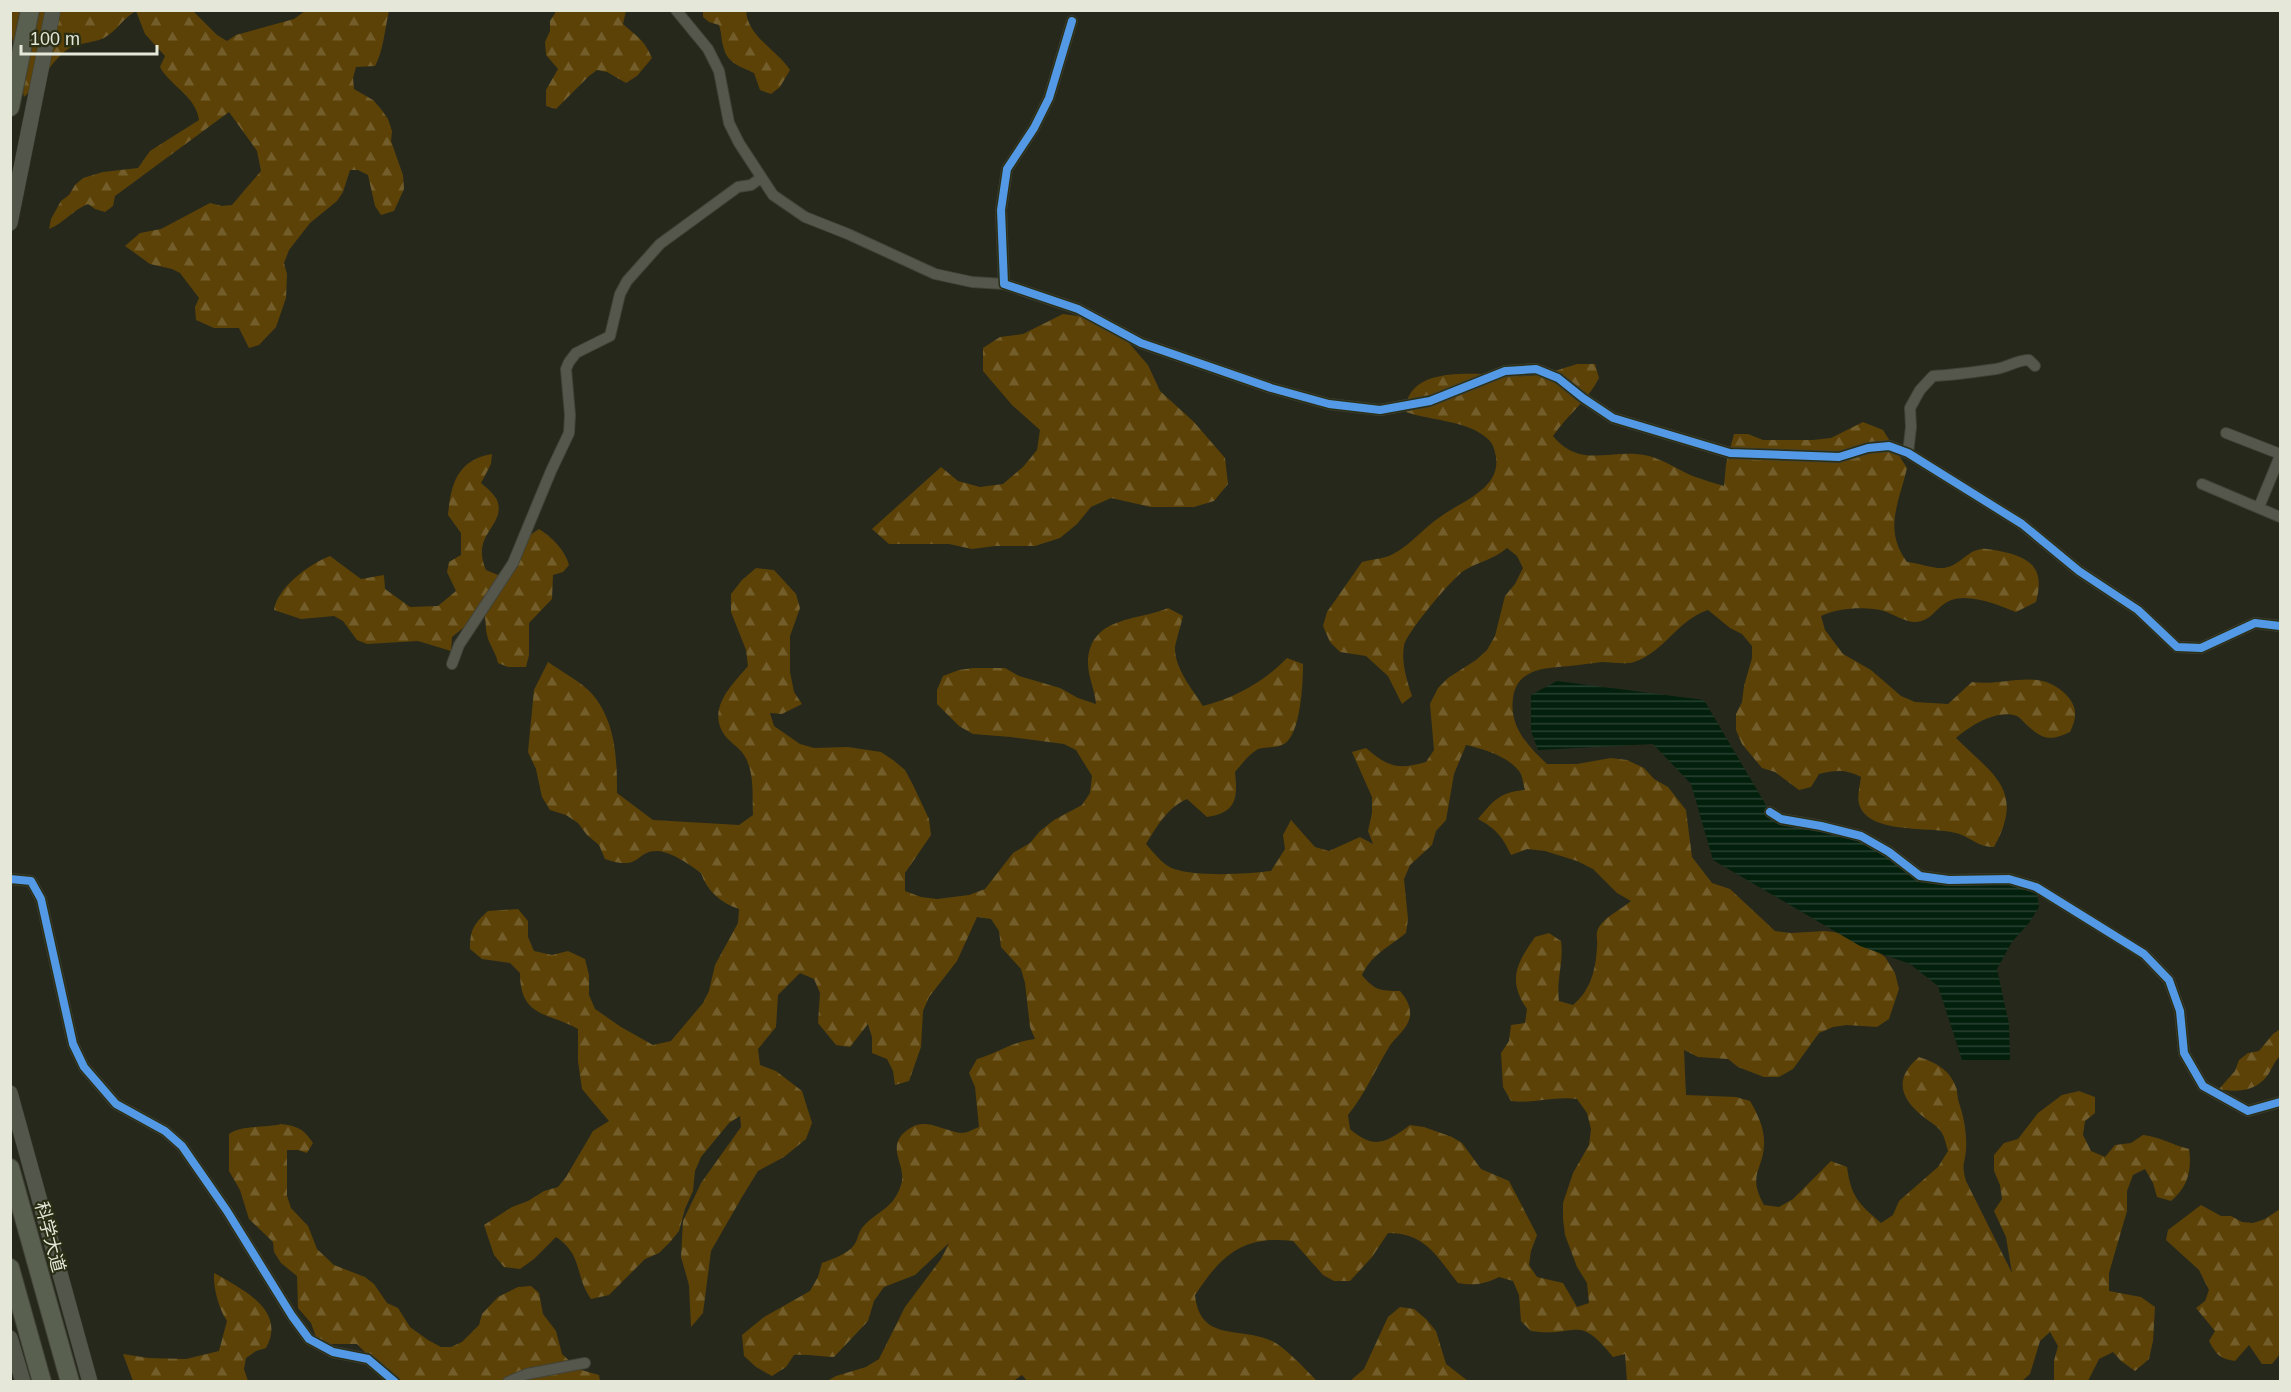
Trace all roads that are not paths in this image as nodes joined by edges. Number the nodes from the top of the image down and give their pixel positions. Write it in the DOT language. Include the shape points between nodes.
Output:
graph roads {
  1 [pos="30,10"];
  2 [pos="53,10"];
  3 [pos="676,10"];
  4 [pos="1072,21"];
  5 [pos="10,107"];
  6 [pos="761,178"];
  7 [pos="10,223"];
  8 [pos="1004,284"];
  9 [pos="2036,366"];
  10 [pos="2226,433"];
  11 [pos="1908,453"];
  12 [pos="2280,455"];
  13 [pos="2202,484"];
  14 [pos="2259,507"];
  15 [pos="2280,517"];
  16 [pos="2280,626"];
  17 [pos="452,664"];
  18 [pos="1770,812"];
  19 [pos="10,879"];
  20 [pos="10,1093"];
  21 [pos="2280,1102"];
  22 [pos="10,1168"];
  23 [pos="10,1268"];
  24 [pos="50,1312"];
  25 [pos="10,1338"];
  26 [pos="585,1363"];
  27 [pos="23,1382"];
  28 [pos="42,1382"];
  29 [pos="70,1382"];
  30 [pos="82,1382"];
  31 [pos="90,1382"];
  32 [pos="395,1382"];
  33 [pos="508,1382"];
  1 -- 5 [label="highway"];
  2 -- 7 [label="main road"];
  3 -- 6 [label="street" via="712,56 724,88 729,123"];
  4 -- 8 [label="street" via="1049,98 1007,169 1001,210"];
  6 -- 8 [label="street" via="773,195 805,217 926,270 972,282"];
  6 -- 17 [label="street" via="738,187 660,244 627,281 610,336 576,353 569,362 569,433 513,563 459,645"];
  8 -- 11 [label="street" via="1078,309 1141,343 1329,405 1380,410 1430,401 1505,371 1536,369 1558,378 1613,418 1730,453 1839,457 1888,446"];
  9 -- 11 [label="street" via="2022,360 1997,369 1933,376 1910,408"];
  10 -- 12 [label="street"];
  11 -- 16 [label="street" via="2022,524 2079,571 2138,610 2177,647 2201,648 2255,623"];
  12 -- 14 [label="street"];
  13 -- 14 [label="street"];
  14 -- 15 [label="street"];
  18 -- 21 [label="street" via="1780,819 1861,836 1920,876 1949,880 2009,879 2036,887 2144,954 2169,980 2181,1011 2184,1053 2204,1086 2248,1111"];
  19 -- 32 [label="street" via="31,881 41,899 73,1044 84,1067 116,1104 165,1131 182,1146 309,1339 333,1352 368,1359"];
  20 -- 31 [label="main road, 科学大道"];
  22 -- 24 [label="highway, 科学大道"];
  23 -- 28 [label="highway"];
  24 -- 29 [label="highway, 科学大道"];
  24 -- 30 [label="highway"];
  25 -- 27 [label="main road"];
  26 -- 33 [label="street" via="527,1374"];
}
